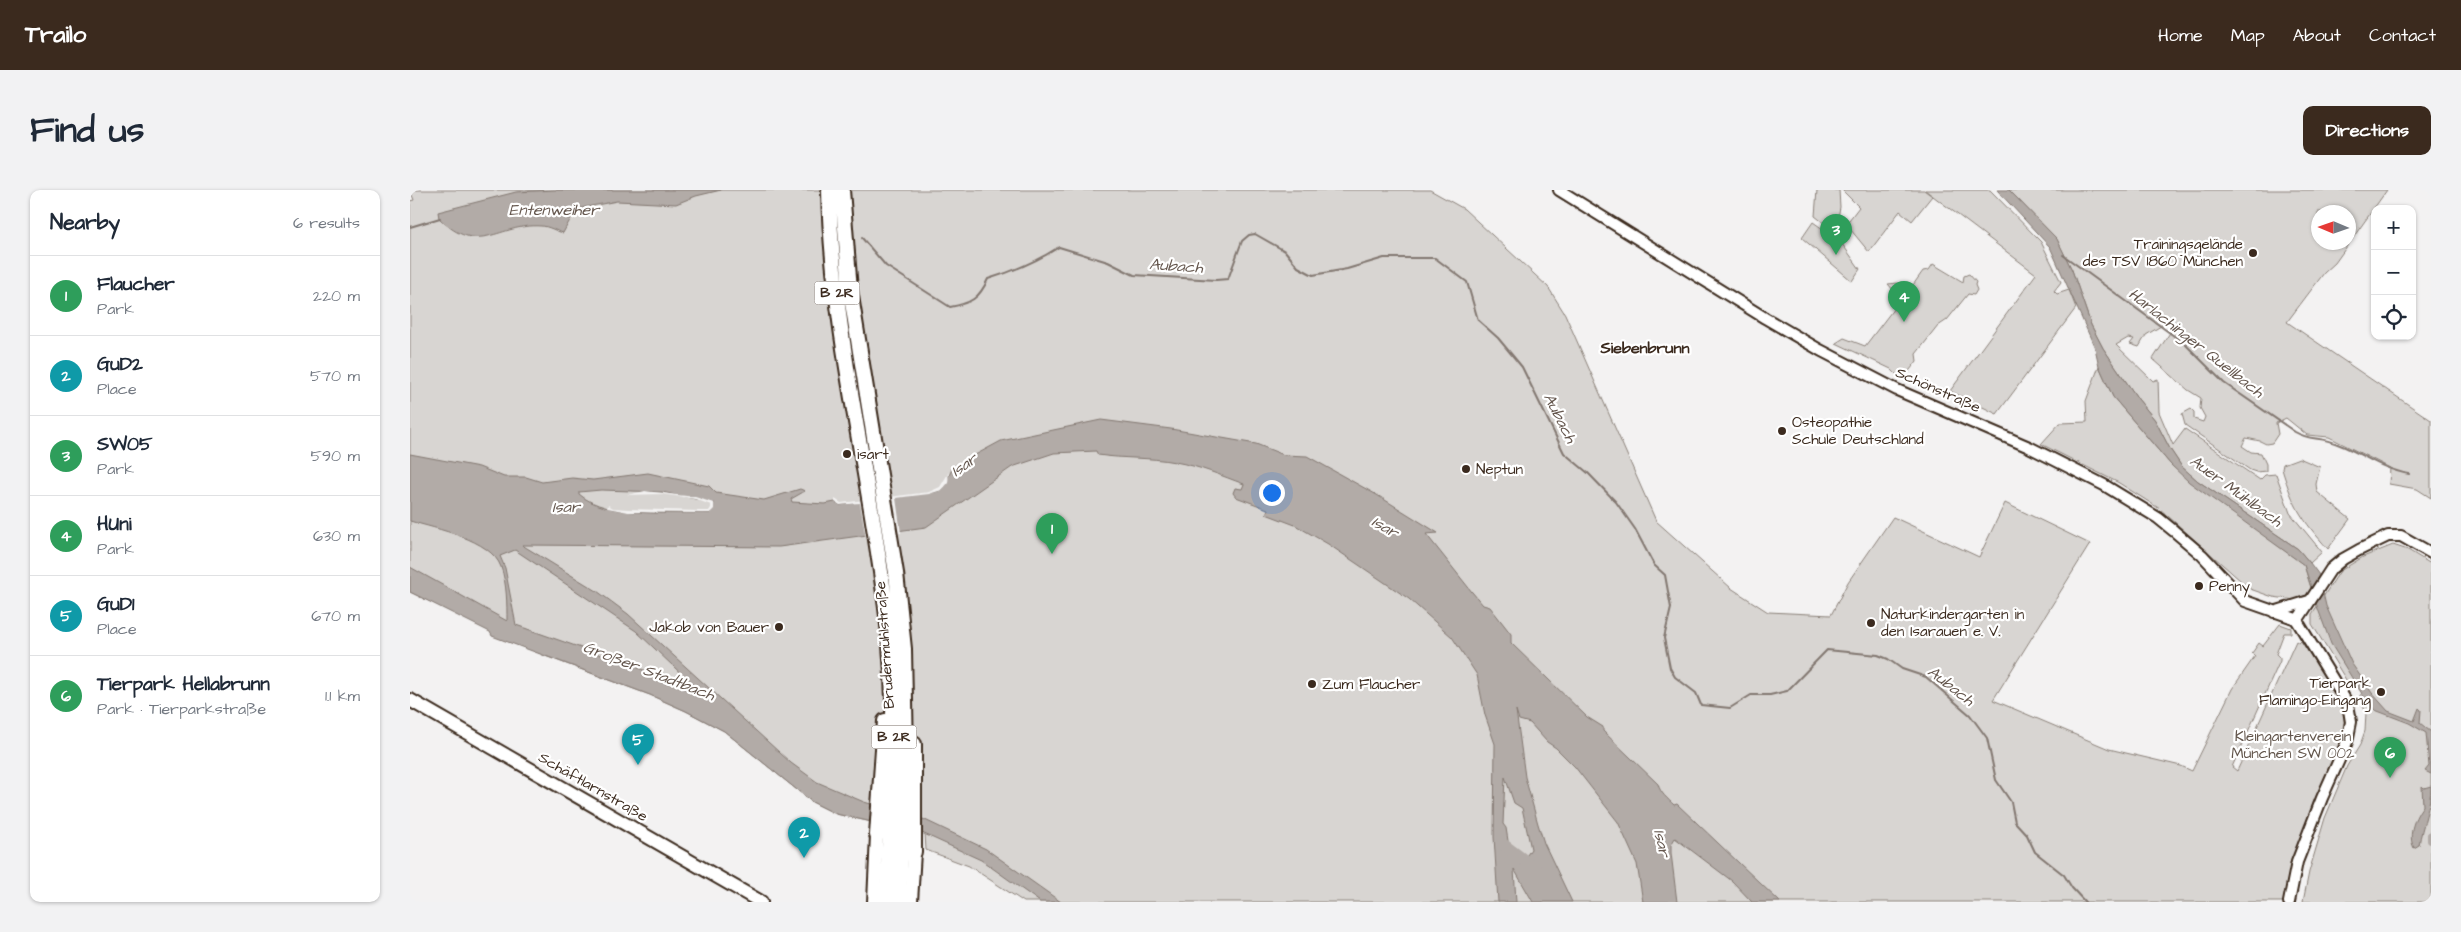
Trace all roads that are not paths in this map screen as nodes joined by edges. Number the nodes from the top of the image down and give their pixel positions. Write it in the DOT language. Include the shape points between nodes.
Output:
graph roads {
  1 [pos="829,190"];
  2 [pos="842,190"];
  3 [pos="1559,190"];
  4 [pos="2431,553"];
  5 [pos="2311,599"];
  6 [pos="2273,612"];
  7 [pos="2297,621"];
  8 [pos="410,700"];
  9 [pos="897,810"];
  10 [pos="892,830"];
  11 [pos="914,852"];
  12 [pos="877,900"];
  13 [pos="761,902"];
  14 [pos="899,902"];
  15 [pos="911,902"];
  16 [pos="2289,902"];
  1 -- 9 [label="highway, Brudermühlstraße / B 2R" via="834,269 876,539 892,666 888,688"];
  2 -- 9 [label="highway, Brudermühlstraße / B 2R" via="850,290 901,610 905,672"];
  3 -- 6 [label="street, Schönstraße" via="1813,346 1897,390 2044,454 2132,502 2202,555 2245,601"];
  4 -- 5 [label="street" via="2401,536 2388,536 2342,559"];
  5 -- 6 [label="street"];
  5 -- 7 [label="street"];
  6 -- 7 [label="street, Schönstraße"];
  7 -- 16 [label="street" via="2348,704 2351,722 2347,742 2297,862"];
  8 -- 13 [label="main road, Schäftlarnstraße"];
  9 -- 10 [label="highway, Brudermühlstraße / B 2R"];
  9 -- 10 [label="highway"];
  10 -- 11 [label="highway"];
  10 -- 12 [label="highway, Brudermühlstraße / B 2R"];
  10 -- 14 [label="highway, Brudermühlstraße / B 2R"];
  11 -- 15 [label="main road"];
}
